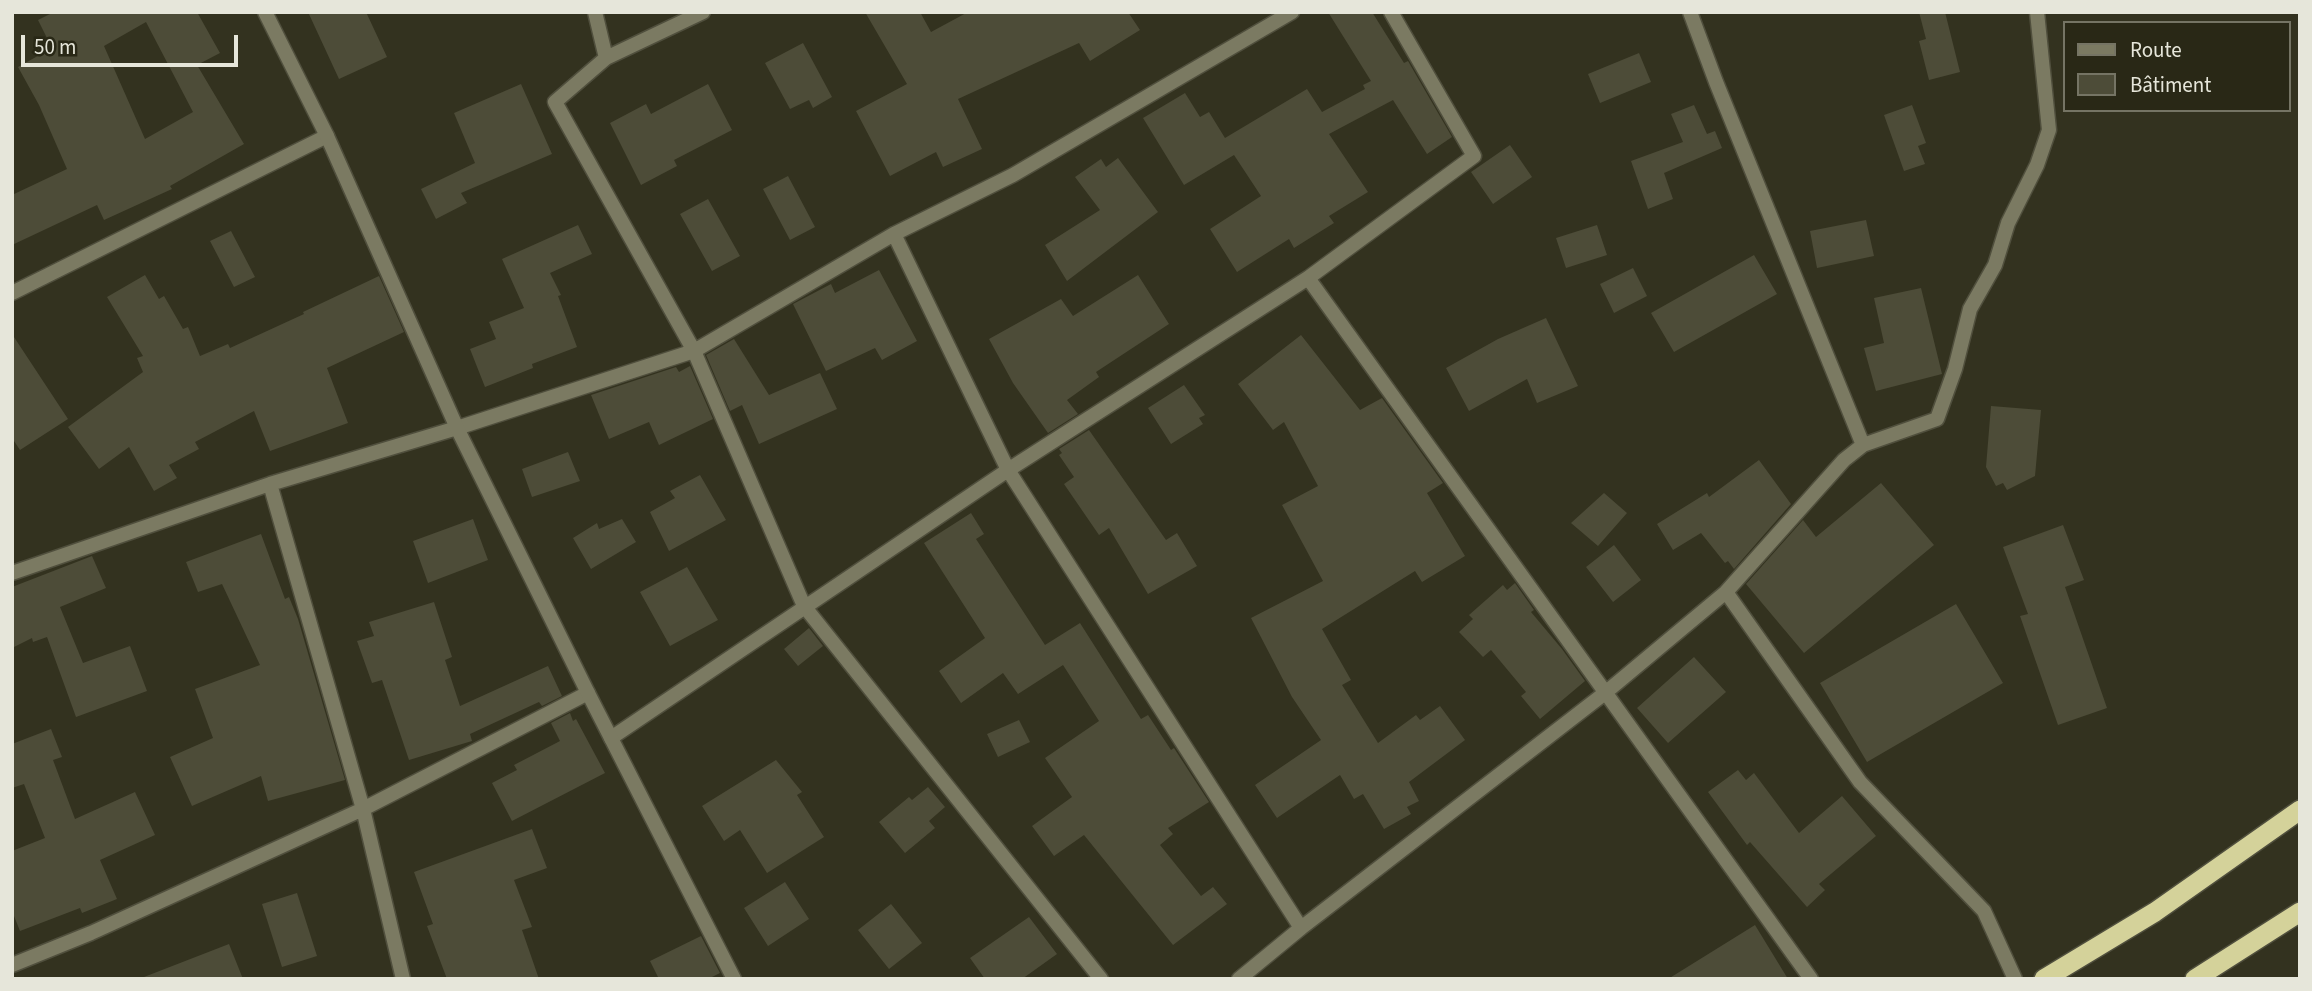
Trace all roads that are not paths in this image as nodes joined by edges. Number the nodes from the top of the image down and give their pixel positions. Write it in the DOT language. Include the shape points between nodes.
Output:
graph roads {
  1 [pos="265,12"];
  2 [pos="595,12"];
  3 [pos="703,12"];
  4 [pos="1292,12"];
  5 [pos="1391,12"];
  6 [pos="1690,12"];
  7 [pos="2037,12"];
  8 [pos="606,58"];
  9 [pos="327,136"];
  10 [pos="894,233"];
  11 [pos="1308,278"];
  12 [pos="12,293"];
  13 [pos="694,351"];
  14 [pos="457,428"];
  15 [pos="1863,444"];
  16 [pos="1007,470"];
  17 [pos="270,484"];
  18 [pos="12,573"];
  19 [pos="1726,592"];
  20 [pos="804,606"];
  21 [pos="588,692"];
  22 [pos="1605,693"];
  23 [pos="611,737"];
  24 [pos="363,809"];
  25 [pos="2300,810"];
  26 [pos="2300,912"];
  27 [pos="1301,928"];
  28 [pos="12,965"];
  29 [pos="403,979"];
  30 [pos="734,979"];
  31 [pos="1101,979"];
  32 [pos="1239,979"];
  33 [pos="1811,979"];
  34 [pos="2015,979"];
  35 [pos="2044,979"];
  36 [pos="2195,979"];
  1 -- 9 [label="street"];
  2 -- 8 [label="street"];
  3 -- 8 [label="street"];
  4 -- 10 [label="street" via="1013,175"];
  5 -- 11 [label="street" via="1474,156"];
  6 -- 15 [label="street"];
  7 -- 15 [label="street" via="2049,130 2008,223 1995,265 1970,309 1937,419"];
  8 -- 13 [label="street" via="555,102"];
  9 -- 12 [label="street"];
  9 -- 14 [label="street"];
  10 -- 13 [label="street"];
  10 -- 16 [label="street"];
  11 -- 16 [label="street"];
  11 -- 22 [label="street"];
  13 -- 14 [label="street"];
  13 -- 20 [label="street"];
  14 -- 17 [label="street"];
  14 -- 21 [label="street"];
  15 -- 19 [label="street"];
  16 -- 20 [label="street"];
  16 -- 27 [label="street"];
  17 -- 18 [label="street"];
  17 -- 24 [label="street"];
  19 -- 22 [label="street"];
  19 -- 34 [label="street" via="1860,782 1984,911"];
  20 -- 23 [label="street"];
  20 -- 31 [label="street"];
  21 -- 23 [label="street"];
  21 -- 24 [label="street"];
  22 -- 27 [label="street"];
  22 -- 33 [label="street"];
  23 -- 30 [label="street"];
  24 -- 28 [label="street"];
  24 -- 29 [label="street"];
  25 -- 35 [label="highway" via="2155,912"];
  26 -- 36 [label="highway"];
  27 -- 32 [label="street"];
}
